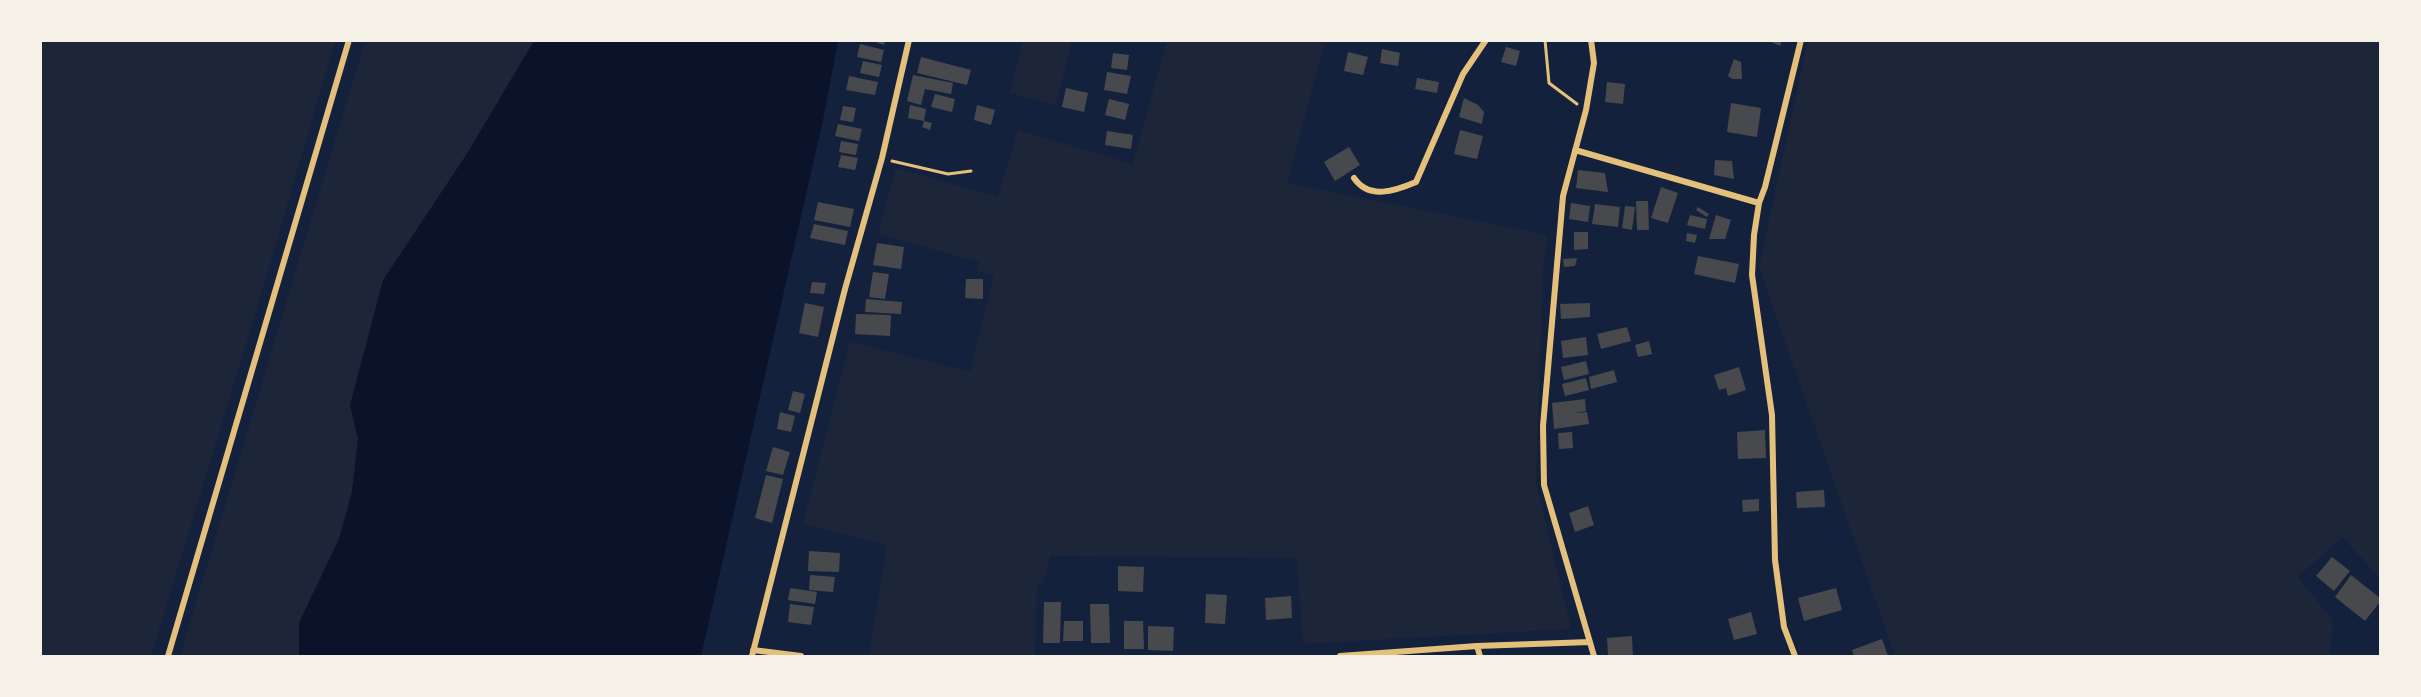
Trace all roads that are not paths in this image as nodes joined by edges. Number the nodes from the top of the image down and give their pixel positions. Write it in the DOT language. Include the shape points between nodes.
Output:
graph roads {
  1 [pos="349,40"];
  2 [pos="909,40"];
  3 [pos="1486,40"];
  4 [pos="1591,40"];
  5 [pos="1801,40"];
  6 [pos="1575,150"];
  7 [pos="1354,178"];
  8 [pos="1759,203"];
  9 [pos="1590,642"];
  10 [pos="1477,646"];
  11 [pos="1792,648"];
  12 [pos="752,653"];
  13 [pos="168,657"];
  14 [pos="801,657"];
  15 [pos="1340,657"];
  16 [pos="1480,657"];
  17 [pos="1594,657"];
  18 [pos="1789,657"];
  19 [pos="1795,657"];
  1 -- 13 [label="street"];
  2 -- 12 [label="street" via="882,158"];
  3 -- 7 [label="street" via="1463,74 1416,182 1377,193 1360,188"];
  4 -- 6 [label="street" via="1594,63"];
  5 -- 8 [label="street"];
  6 -- 8 [label="street"];
  6 -- 9 [label="street" via="1563,196 1543,426 1544,485"];
  8 -- 11 [label="street" via="1752,275 1772,415 1775,560 1784,627"];
  9 -- 10 [label="street"];
  9 -- 17 [label="street"];
  10 -- 15 [label="street"];
  10 -- 16 [label="street"];
  11 -- 18 [label="street"];
  11 -- 19 [label="street"];
  12 -- 14 [label="street"];
}
